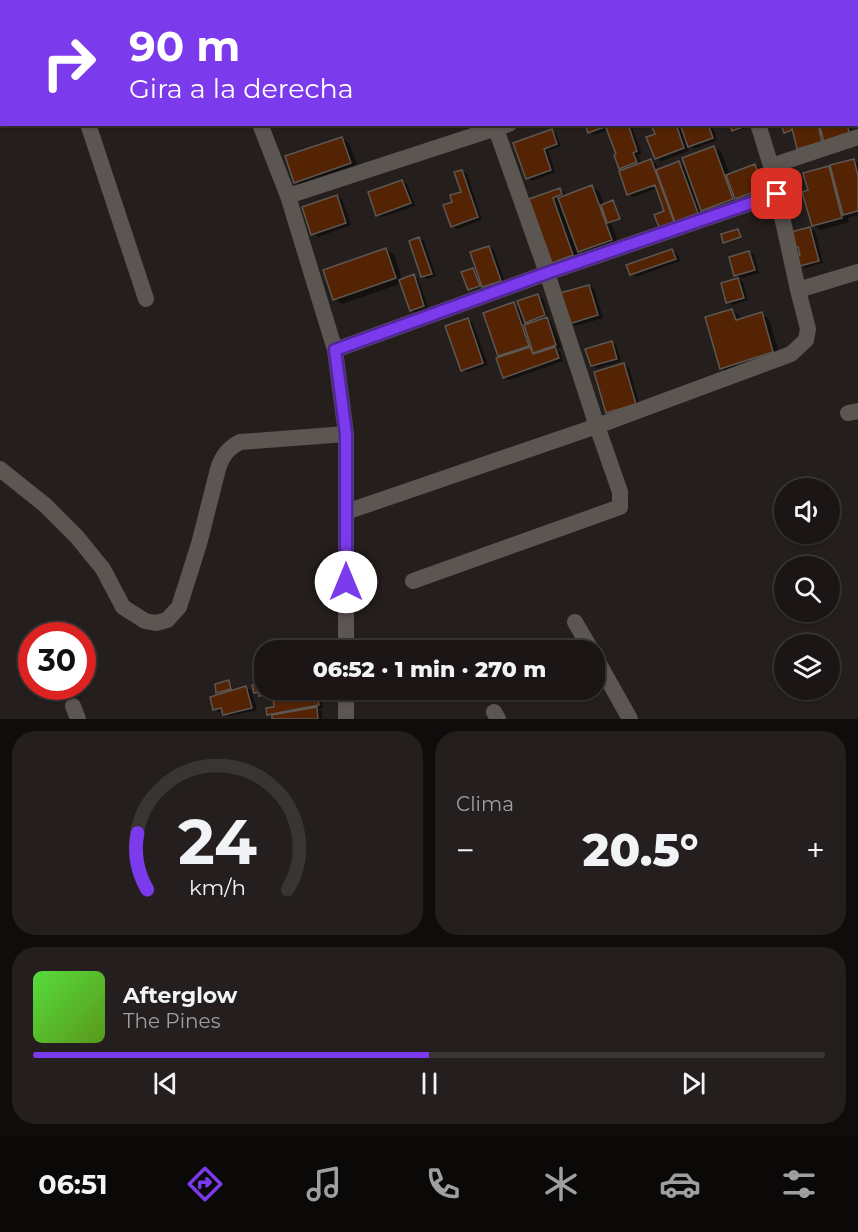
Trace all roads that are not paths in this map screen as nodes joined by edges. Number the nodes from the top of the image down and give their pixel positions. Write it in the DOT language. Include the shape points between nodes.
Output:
graph roads {
  1 [pos="89,126"];
  2 [pos="261,126"];
  3 [pos="759,126"];
  4 [pos="502,127"];
  5 [pos="858,137"];
  6 [pos="771,166"];
  7 [pos="777,194"];
  8 [pos="288,196"];
  9 [pos="858,272"];
  10 [pos="547,273"];
  11 [pos="798,290"];
  12 [pos="146,298"];
  13 [pos="335,350"];
  14 [pos="597,426"];
  15 [pos="346,434"];
  16 [pos="0,469"];
  17 [pos="346,512"];
  18 [pos="413,581"];
  19 [pos="575,622"];
  20 [pos="346,640"];
  21 [pos="586,640"];
  22 [pos="605,675"];
  23 [pos="346,700"];
  24 [pos="346,719"];
  25 [pos="630,719"];
  1 -- 12 [label="street"];
  2 -- 8 [label="street"];
  3 -- 6 [label="street"];
  4 -- 8 [label="street"];
  4 -- 10 [label="street"];
  5 -- 6 [label="street"];
  6 -- 7 [label="street"];
  7 -- 10 [label="street"];
  7 -- 11 [label="street"];
  8 -- 13 [label="street"];
  9 -- 11 [label="street"];
  10 -- 13 [label="street"];
  10 -- 14 [label="street"];
  11 -- 14 [label="street" via="808,329 806,340 791,354"];
  13 -- 15 [label="street"];
  14 -- 17 [label="street"];
  14 -- 18 [label="street" via="620,492 620,507"];
  15 -- 16 [label="street" via="240,442 226,452 218,468 179,607 167,620 156,623 123,607 103,569 77,537"];
  15 -- 17 [label="street"];
  17 -- 20 [label="street"];
  19 -- 21 [label="street"];
  22 -- 25 [label="street"];
  23 -- 24 [label="street"];
}
